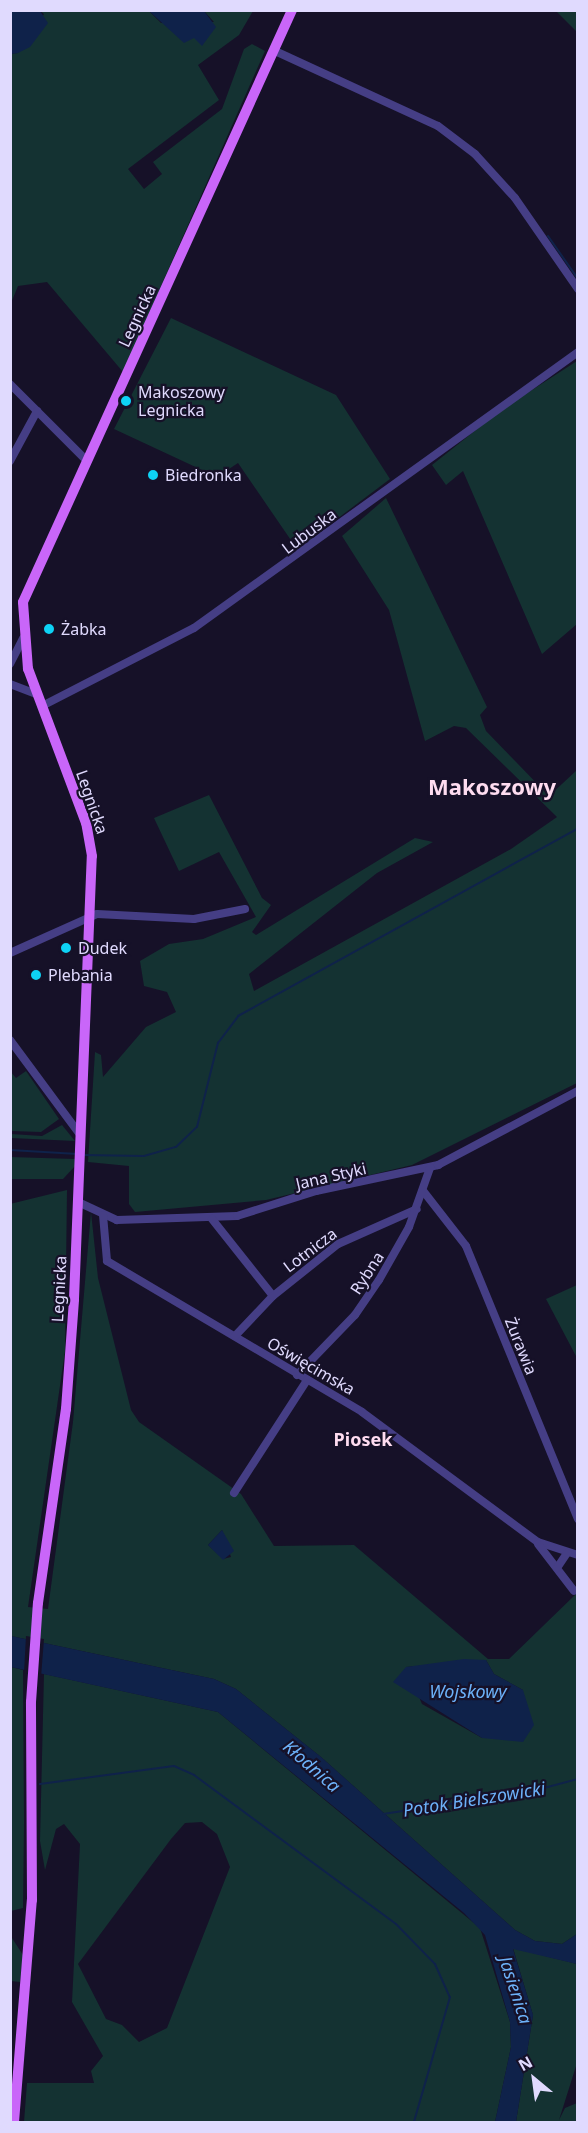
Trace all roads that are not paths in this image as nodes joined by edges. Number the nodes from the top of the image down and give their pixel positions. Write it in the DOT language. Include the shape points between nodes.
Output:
graph roads {
  1 [pos="292,10"];
  2 [pos="276,51"];
  3 [pos="578,289"];
  4 [pos="578,352"];
  5 [pos="10,384"];
  6 [pos="37,411"];
  7 [pos="86,460"];
  8 [pos="10,461"];
  9 [pos="23,638"];
  10 [pos="10,664"];
  11 [pos="10,684"];
  12 [pos="38,695"];
  13 [pos="42,706"];
  14 [pos="245,909"];
  15 [pos="91,918"];
  16 [pos="10,953"];
  17 [pos="10,1040"];
  18 [pos="578,1091"];
  19 [pos="81,1139"];
  20 [pos="430,1167"];
  21 [pos="424,1192"];
  22 [pos="78,1202"];
  23 [pos="417,1209"];
  24 [pos="103,1215"];
  25 [pos="212,1219"];
  26 [pos="273,1296"];
  27 [pos="235,1336"];
  28 [pos="297,1375"];
  29 [pos="307,1380"];
  30 [pos="234,1493"];
  31 [pos="578,1519"];
  32 [pos="530,1537"];
  33 [pos="567,1553"];
  34 [pos="578,1555"];
  35 [pos="557,1568"];
  36 [pos="574,1591"];
  37 [pos="14,2122"];
  1 -- 2 [label="main road, Legnicka"];
  2 -- 3 [label="street" via="438,126 475,154 515,198"];
  2 -- 7 [label="main road, Legnicka"];
  4 -- 13 [label="street, Lubuska" via="194,628"];
  5 -- 6 [label="street"];
  6 -- 7 [label="street"];
  6 -- 8 [label="street"];
  7 -- 9 [label="main road, Legnicka" via="25,592"];
  9 -- 10 [label="street"];
  9 -- 12 [label="main road, Legnicka"];
  11 -- 12 [label="street"];
  12 -- 13 [label="main road, Legnicka"];
  13 -- 15 [label="main road, Legnicka" via="89,834"];
  14 -- 15 [label="street" via="194,919"];
  15 -- 16 [label="street"];
  15 -- 19 [label="main road, Legnicka"];
  17 -- 19 [label="street"];
  18 -- 20 [label="street, Jana Styki"];
  19 -- 22 [label="main road, Legnicka"];
  20 -- 21 [label="street, Rybna"];
  20 -- 25 [label="street, Jana Styki"];
  21 -- 23 [label="street, Rybna"];
  21 -- 31 [label="street, Żurawia" via="466,1246"];
  22 -- 24 [label="street, Jana Styki"];
  22 -- 37 [label="main road, Legnicka" via="67,1399 38,1603 31,1702 32,1900"];
  23 -- 26 [label="street, Lotnicza" via="342,1241"];
  23 -- 28 [label="street, Rybna" via="358,1312"];
  24 -- 25 [label="street, Jana Styki" via="123,1220"];
  24 -- 27 [label="street, Oświęcimska" via="106,1261"];
  25 -- 26 [label="street"];
  26 -- 27 [label="street, Lotnicza"];
  27 -- 28 [label="street, Oświęcimska"];
  28 -- 29 [label="street, Oświęcimska"];
  29 -- 30 [label="street"];
  29 -- 32 [label="street, Oświęcimska" via="376,1422"];
  32 -- 33 [label="street, Oświęcimska"];
  32 -- 35 [label="street, Oświęcimska"];
  33 -- 34 [label="street, Oświęcimska"];
  33 -- 35 [label="street"];
  35 -- 36 [label="street, Oświęcimska"];
}
